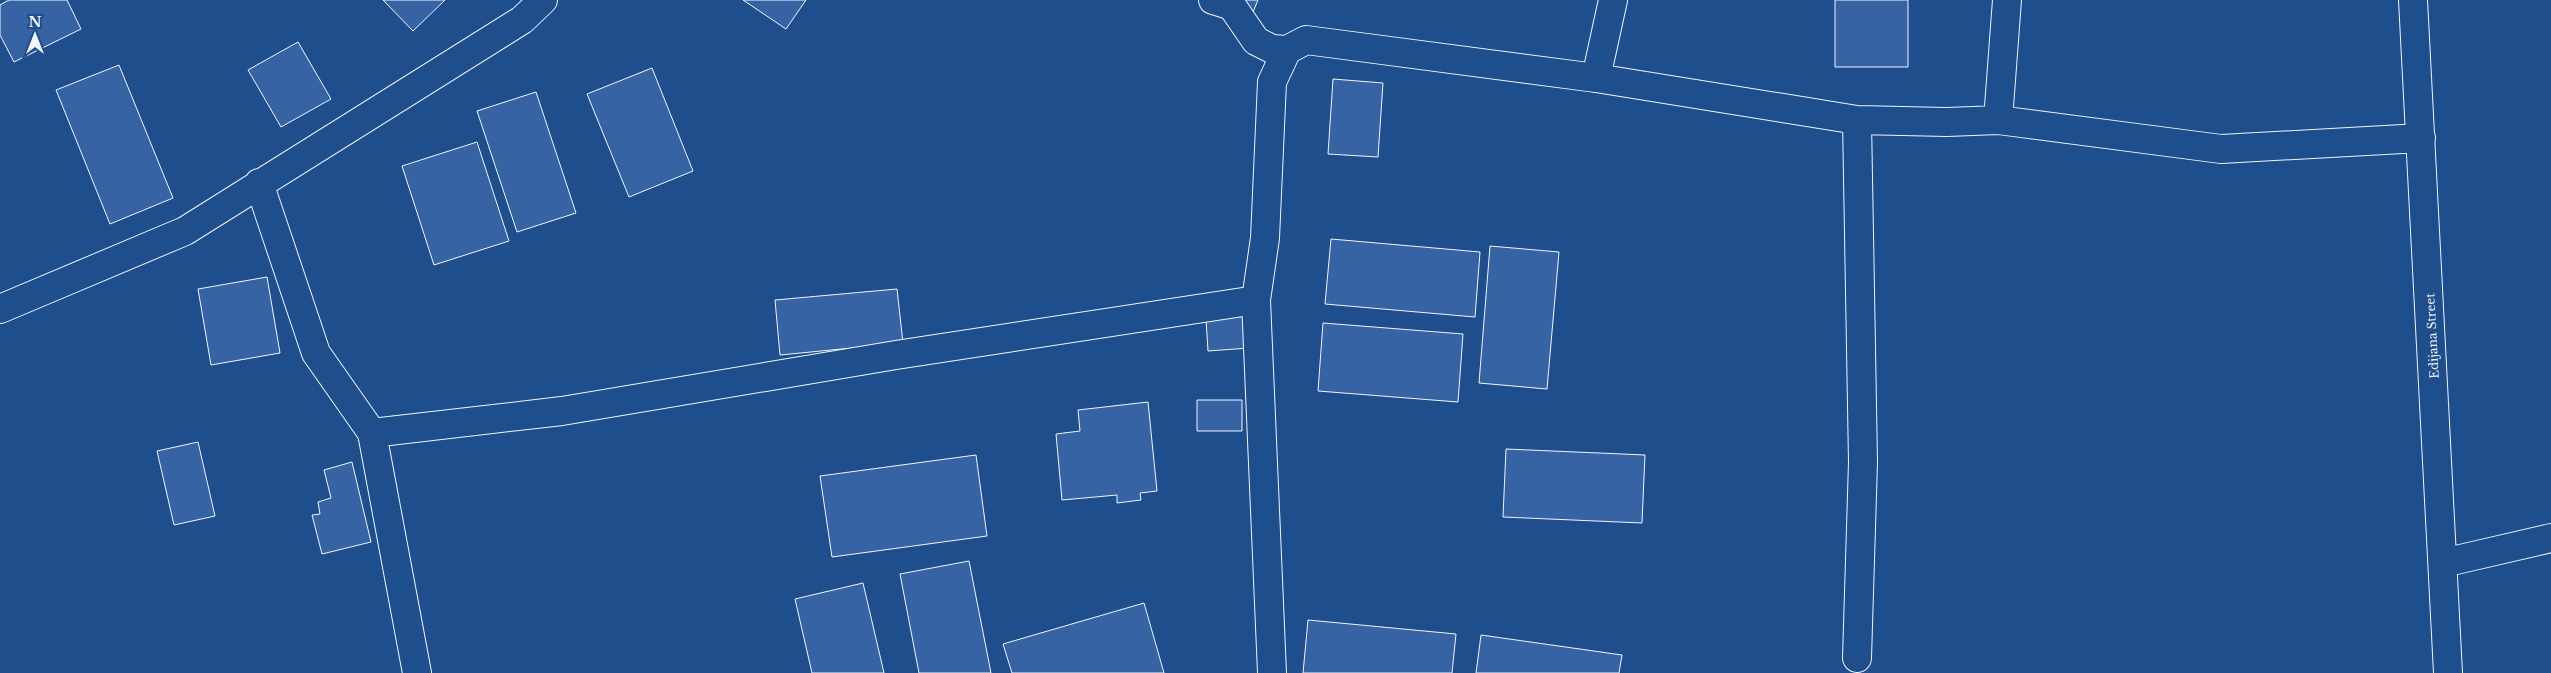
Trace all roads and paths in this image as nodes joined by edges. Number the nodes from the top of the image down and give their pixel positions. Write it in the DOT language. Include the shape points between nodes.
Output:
graph roads {
  1 [pos="543,0"];
  2 [pos="1213,0"];
  3 [pos="1614,0"];
  4 [pos="2007,0"];
  5 [pos="2413,0"];
  6 [pos="1288,50"];
  7 [pos="1596,78"];
  8 [pos="1857,120"];
  9 [pos="1998,120"];
  10 [pos="2422,138"];
  11 [pos="259,183"];
  12 [pos="1256,300"];
  13 [pos="0,309"];
  14 [pos="372,433"];
  15 [pos="2551,538"];
  16 [pos="2443,562"];
  17 [pos="1857,658"];
  18 [pos="417,673"];
  19 [pos="1272,673"];
  20 [pos="2448,673"];
  1 -- 11 [label="street" via="522,20"];
  2 -- 6 [label="street" via="1232,6 1256,41 1272,49"];
  3 -- 7 [label="street"];
  4 -- 9 [label="street"];
  5 -- 10 [label="street, Edijana Street"];
  6 -- 7 [label="street" via="1306,40"];
  6 -- 12 [label="street" via="1272,82 1265,238"];
  7 -- 8 [label="street"];
  8 -- 9 [label="street"];
  8 -- 17 [label="street" via="1863,462"];
  9 -- 10 [label="street" via="2221,149"];
  10 -- 16 [label="street, Edijana Street"];
  11 -- 13 [label="street" via="185,231"];
  11 -- 14 [label="street" via="316,353"];
  12 -- 14 [label="street" via="896,355 562,411"];
  12 -- 19 [label="street"];
  14 -- 18 [label="street"];
  15 -- 16 [label="street"];
  16 -- 20 [label="street, Edijana Street"];
}
